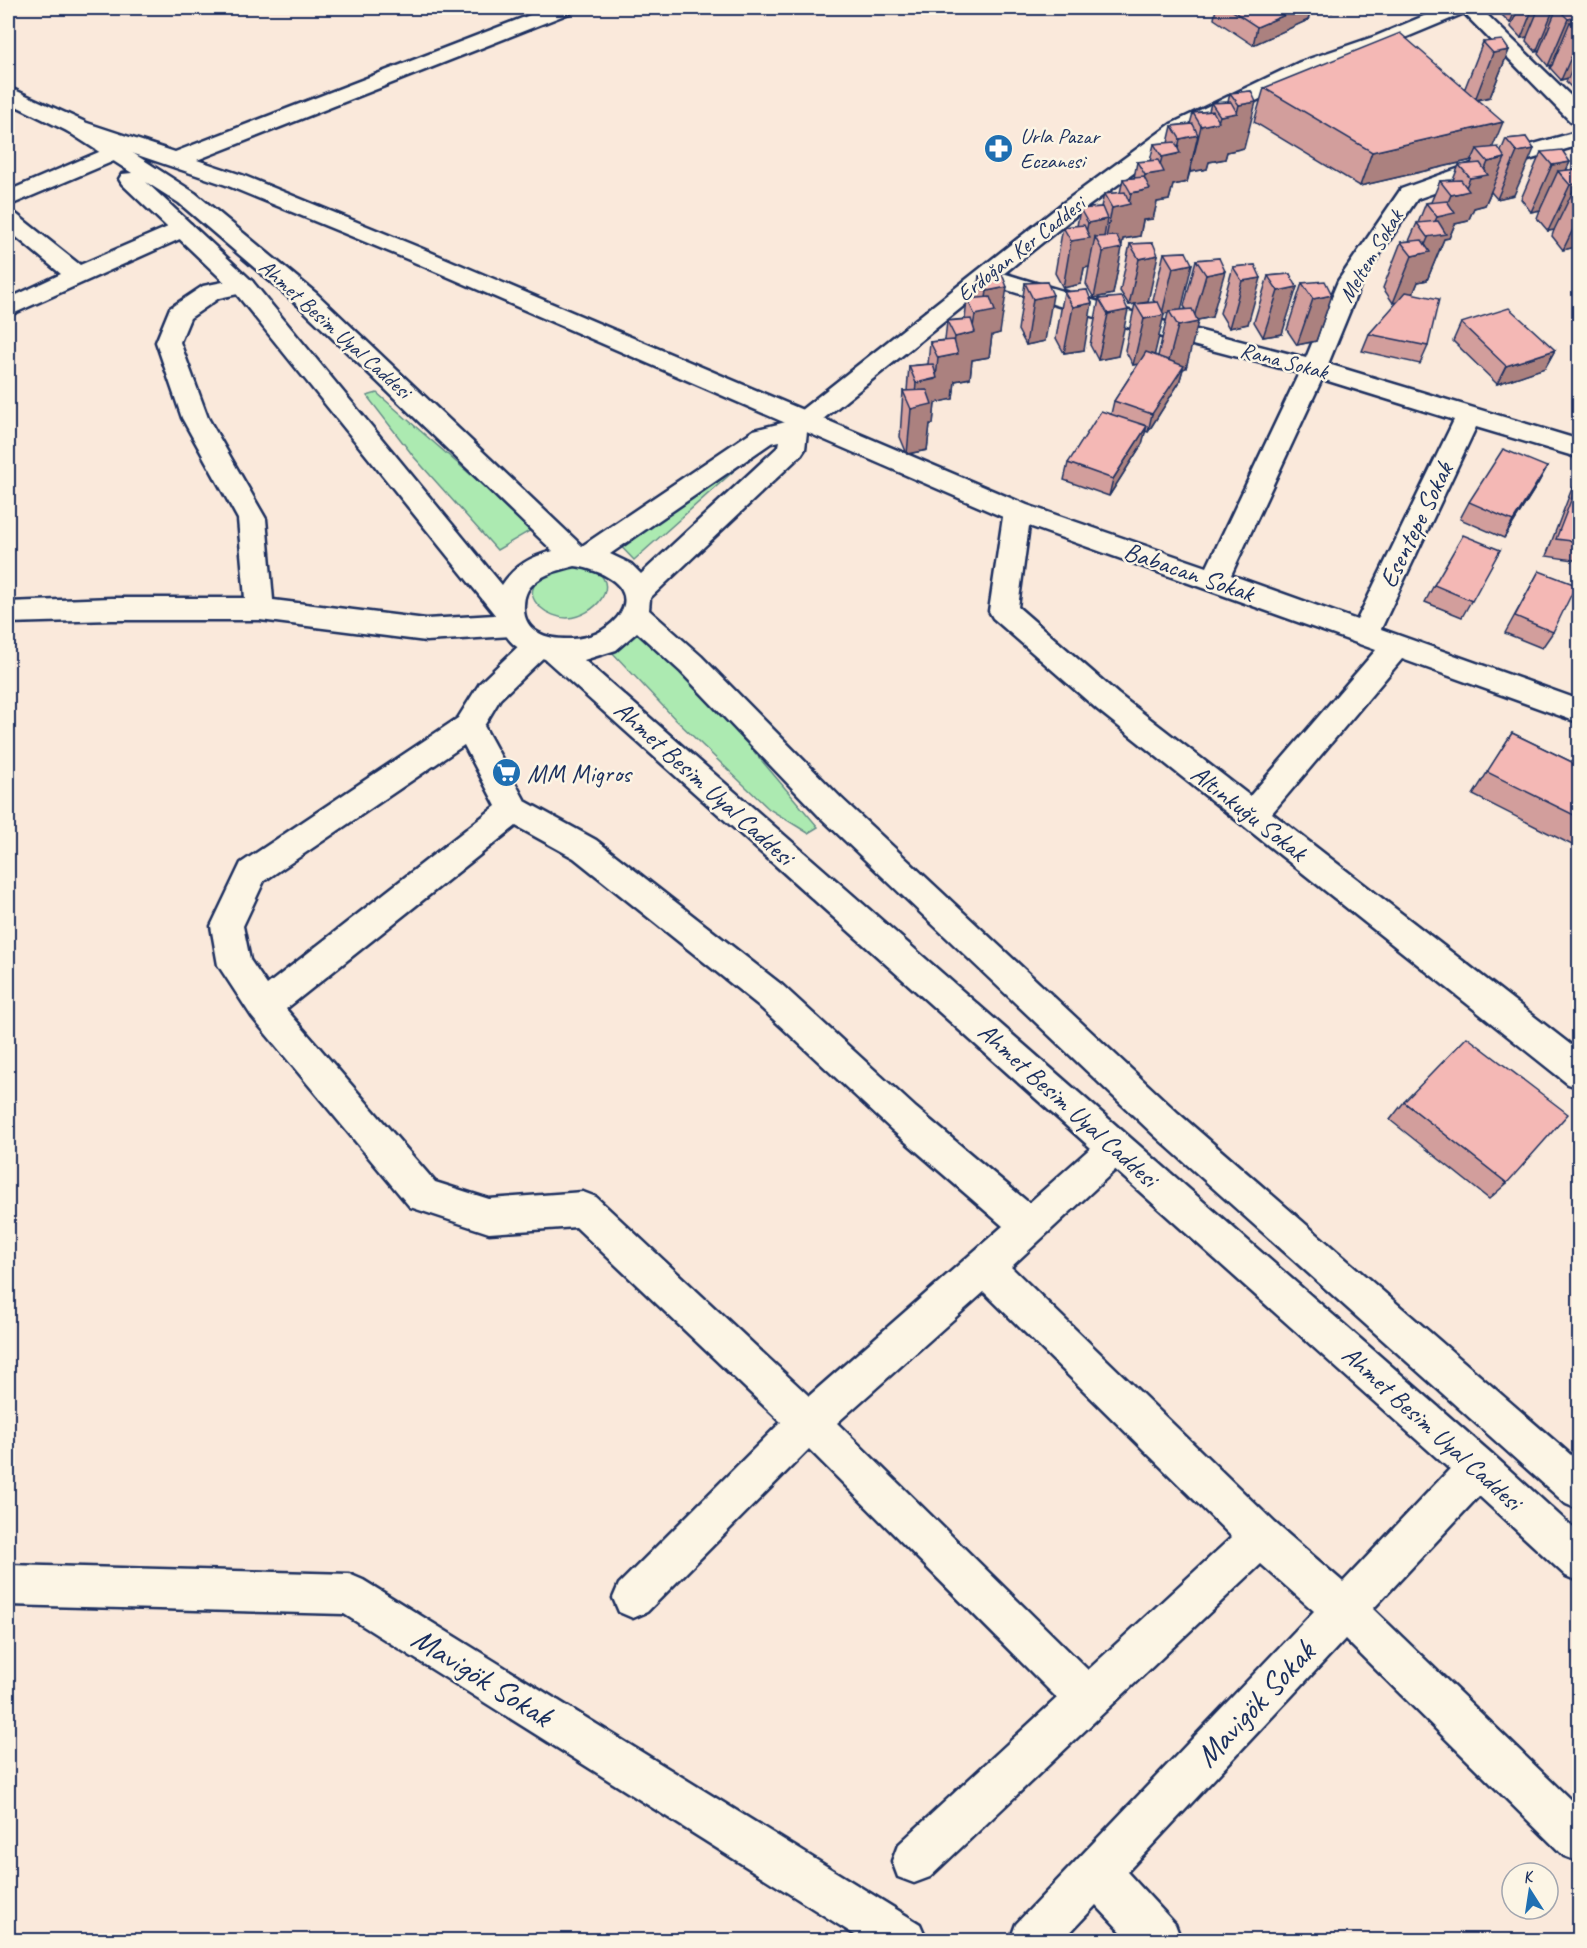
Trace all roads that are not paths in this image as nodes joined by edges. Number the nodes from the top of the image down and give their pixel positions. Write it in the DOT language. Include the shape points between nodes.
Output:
graph roads {
  1 [pos="565,8"];
  2 [pos="1460,8"];
  3 [pos="1469,8"];
  4 [pos="1383,40"];
  5 [pos="1400,56"];
  6 [pos="8,94"];
  7 [pos="1580,118"];
  8 [pos="75,126"];
  9 [pos="1580,138"];
  10 [pos="106,156"];
  11 [pos="176,160"];
  12 [pos="8,199"];
  13 [pos="8,219"];
  14 [pos="183,229"];
  15 [pos="78,275"];
  16 [pos="987,276"];
  17 [pos="243,286"];
  18 [pos="8,308"];
  19 [pos="1314,368"];
  20 [pos="1469,415"];
  21 [pos="798,425"];
  22 [pos="1580,449"];
  23 [pos="1017,512"];
  24 [pos="580,557"];
  25 [pos="1215,580"];
  26 [pos="635,604"];
  27 [pos="260,609"];
  28 [pos="8,613"];
  29 [pos="510,618"];
  30 [pos="1364,634"];
  31 [pos="1396,646"];
  32 [pos="546,648"];
  33 [pos="1580,712"];
  34 [pos="469,726"];
  35 [pos="514,810"];
  36 [pos="1252,815"];
  37 [pos="264,1007"];
  38 [pos="1580,1073"];
  39 [pos="1116,1147"];
  40 [pos="1030,1226"];
  41 [pos="985,1267"];
  42 [pos="809,1422"];
  43 [pos="1478,1468"];
  44 [pos="1580,1490"];
  45 [pos="1261,1537"];
  46 [pos="1580,1562"];
  47 [pos="8,1585"];
  48 [pos="633,1598"];
  49 [pos="1344,1610"];
  50 [pos="1087,1698"];
  51 [pos="1580,1840"];
  52 [pos="914,1861"];
  53 [pos="1096,1872"];
  54 [pos="904,1941"];
  55 [pos="1032,1941"];
  56 [pos="1159,1941"];
  1 -- 11 [label="street"];
  2 -- 4 [label="street, Erdoğan Ker Caddesi"];
  3 -- 7 [label="street"];
  4 -- 5 [label="street"];
  4 -- 16 [label="street, Erdoğan Ker Caddesi" via="1308,67 1179,129"];
  6 -- 8 [label="street, Ahmet Besim Uyal Caddesi"];
  8 -- 10 [label="street, Ahmet Besim Uyal Caddesi"];
  8 -- 11 [label="street, Babacan Sokak"];
  8 -- 24 [label="street, Ahmet Besim Uyal Caddesi" via="187,198 308,300"];
  9 -- 19 [label="street, Meltem Sokak" via="1409,194 1350,281"];
  10 -- 12 [label="street"];
  10 -- 14 [label="street, Ahmet Besim Uyal Caddesi"];
  11 -- 21 [label="street, Babacan Sokak" via="415,254"];
  13 -- 15 [label="street"];
  14 -- 15 [label="street"];
  14 -- 17 [label="street, Ahmet Besim Uyal Caddesi"];
  15 -- 18 [label="street"];
  16 -- 19 [label="street, Rana Sokak" via="1156,327"];
  16 -- 21 [label="street, Erdoğan Ker Caddesi"];
  17 -- 27 [label="street" via="212,291 179,314 168,342 195,418 252,519"];
  17 -- 29 [label="street, Ahmet Besim Uyal Caddesi"];
  19 -- 20 [label="street, Rana Sokak"];
  19 -- 25 [label="street, Meltem Sokak"];
  20 -- 22 [label="street, Rana Sokak"];
  20 -- 30 [label="street, Esentepe Sokak"];
  21 -- 23 [label="street, Babacan Sokak"];
  21 -- 24 [label="street, Erdoğan Ker Caddesi" via="763,436"];
  21 -- 26 [label="street" via="792,449"];
  23 -- 25 [label="street, Babacan Sokak"];
  23 -- 36 [label="street, Altınkuğu Sokak" via="1003,611 1108,702"];
  24 -- 26 [label="street" via="604,561 620,569 631,581"];
  24 -- 29 [label="street" via="557,558 526,573 509,597"];
  25 -- 30 [label="street, Babacan Sokak"];
  26 -- 32 [label="street" via="626,627 612,639 575,651"];
  26 -- 44 [label="street, Ahmet Besim Uyal Caddesi" via="830,807 1166,1124"];
  27 -- 28 [label="street"];
  27 -- 29 [label="street" via="426,630"];
  29 -- 32 [label="street" via="522,637"];
  30 -- 31 [label="street, Babacan Sokak"];
  31 -- 33 [label="street, Babacan Sokak"];
  31 -- 36 [label="street"];
  32 -- 34 [label="street" via="490,691"];
  32 -- 39 [label="street, Ahmet Besim Uyal Caddesi"];
  34 -- 35 [label="street"];
  34 -- 37 [label="street" via="252,872 227,926 234,965"];
  35 -- 37 [label="street"];
  35 -- 40 [label="street" via="585,849 770,995 904,1119"];
  36 -- 38 [label="street, Altınkuğu Sokak"];
  37 -- 42 [label="street" via="423,1195 489,1216 583,1209"];
  39 -- 40 [label="street"];
  39 -- 43 [label="street, Ahmet Besim Uyal Caddesi"];
  40 -- 41 [label="street"];
  41 -- 42 [label="street"];
  41 -- 45 [label="street"];
  42 -- 48 [label="street"];
  42 -- 50 [label="street"];
  43 -- 46 [label="street, Ahmet Besim Uyal Caddesi"];
  43 -- 49 [label="street, Mavigök Sokak"];
  45 -- 49 [label="street"];
  45 -- 50 [label="street"];
  47 -- 54 [label="street, Mavigök Sokak" via="349,1594"];
  49 -- 51 [label="street"];
  49 -- 53 [label="street, Mavigök Sokak"];
  50 -- 52 [label="street"];
  53 -- 55 [label="street, Mavigök Sokak"];
  53 -- 56 [label="street"];
}
